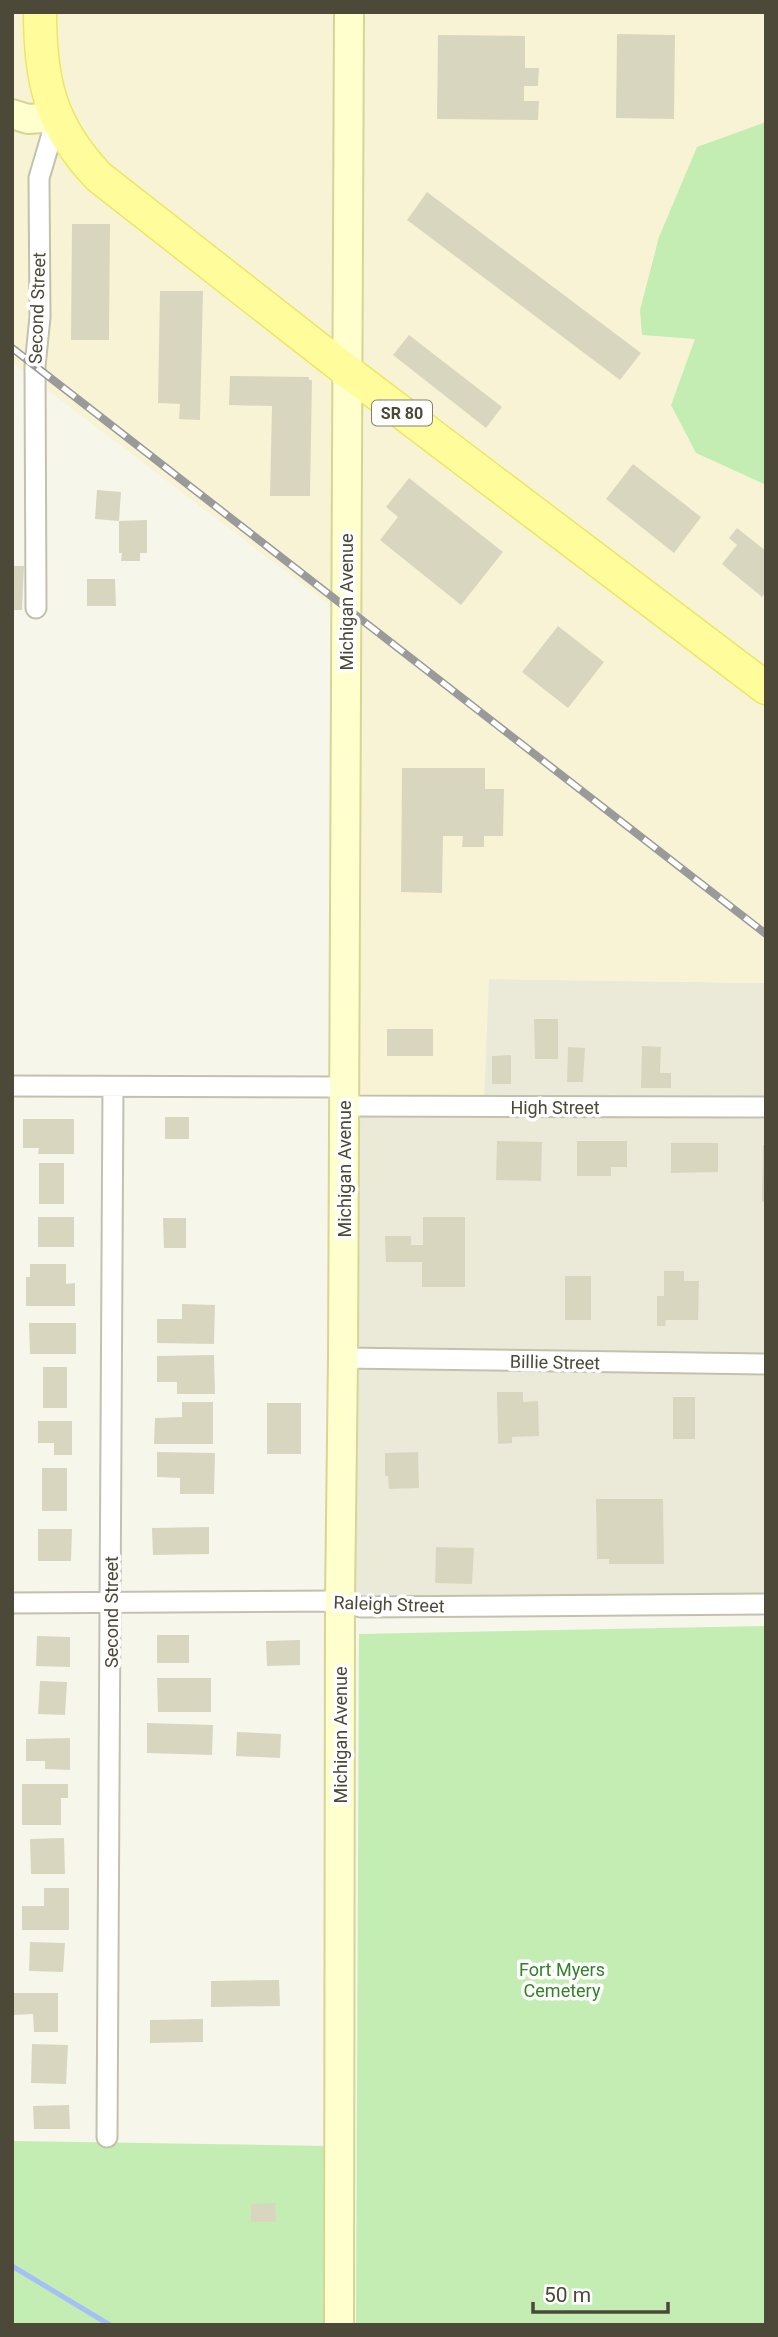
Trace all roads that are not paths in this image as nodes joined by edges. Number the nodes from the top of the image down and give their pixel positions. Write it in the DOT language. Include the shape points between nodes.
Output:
graph roads {
  1 [pos="40,12"];
  2 [pos="349,12"];
  3 [pos="12,114"];
  4 [pos="57,117"];
  5 [pos="347,371"];
  6 [pos="36,608"];
  7 [pos="766,688"];
  8 [pos="12,1087"];
  9 [pos="113,1087"];
  10 [pos="344,1097"];
  11 [pos="766,1107"];
  12 [pos="344,1359"];
  13 [pos="766,1363"];
  14 [pos="340,1601"];
  15 [pos="12,1603"];
  16 [pos="111,1603"];
  17 [pos="766,1604"];
  18 [pos="107,2137"];
  19 [pos="339,2325"];
  1 -- 4 [label="main road, SR 80" via="44,78"];
  2 -- 5 [label="street, Michigan Avenue"];
  3 -- 4 [label="street" via="28,119"];
  4 -- 5 [label="main road, SR 80" via="80,157 99,177"];
  4 -- 6 [label="street, Second Street" via="39,178"];
  5 -- 7 [label="main road, SR 80"];
  5 -- 10 [label="street, Michigan Avenue"];
  8 -- 9 [label="street, High Street"];
  9 -- 10 [label="street, High Street"];
  9 -- 16 [label="street, Second Street"];
  10 -- 11 [label="street, High Street"];
  10 -- 12 [label="street, Michigan Avenue"];
  12 -- 13 [label="street, Billie Street"];
  12 -- 14 [label="street, Michigan Avenue"];
  14 -- 16 [label="street, Raleigh Street"];
  14 -- 17 [label="street, Raleigh Street" via="361,1606"];
  14 -- 19 [label="street, Michigan Avenue"];
  15 -- 16 [label="street, Raleigh Street"];
  16 -- 18 [label="street, Second Street"];
}
